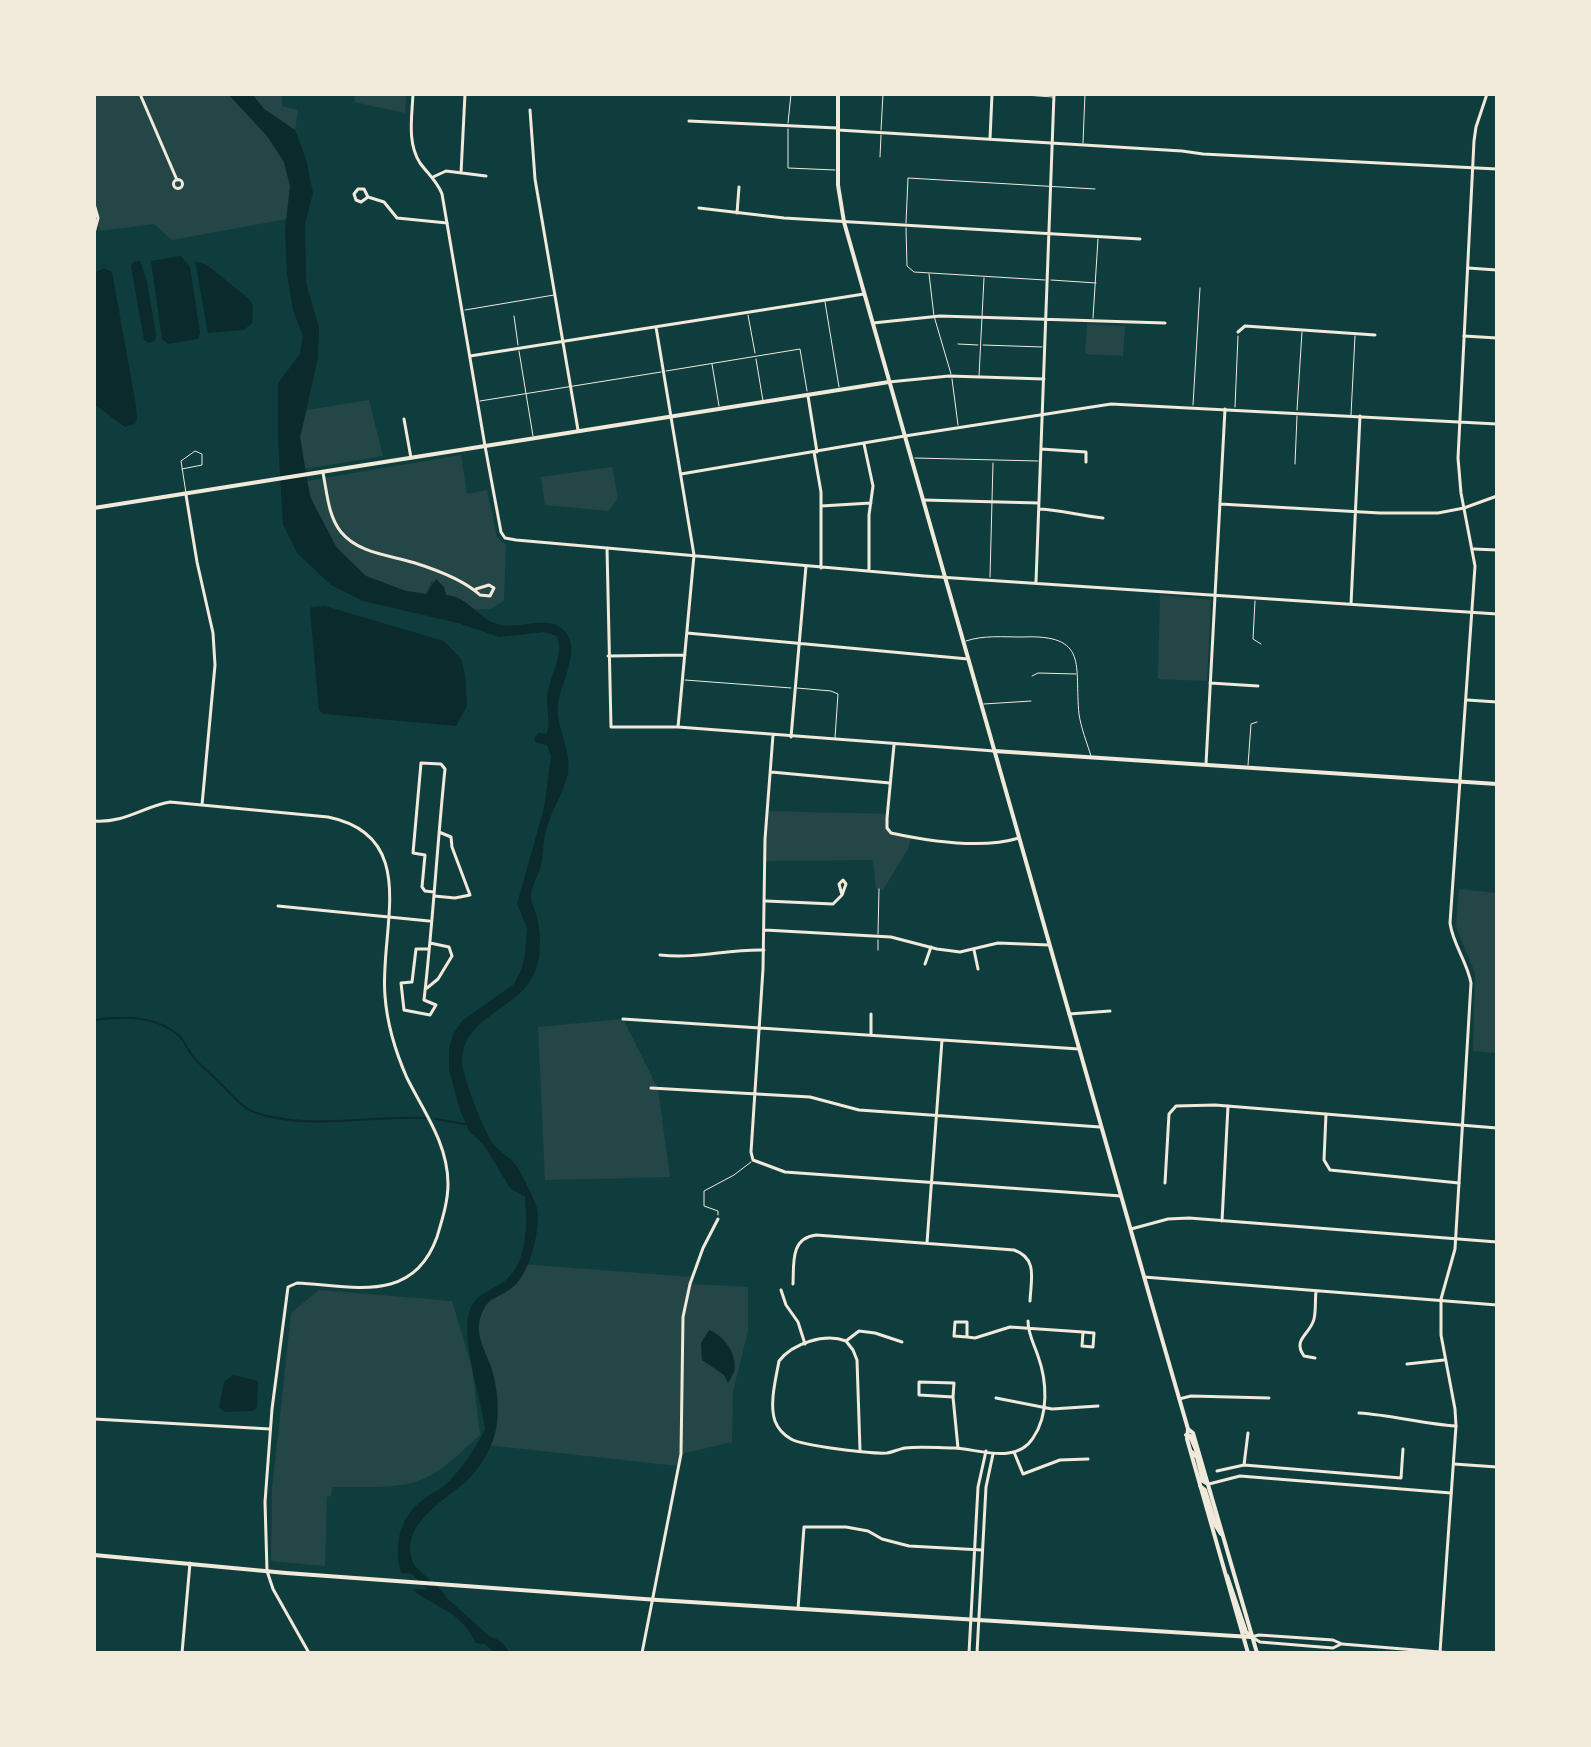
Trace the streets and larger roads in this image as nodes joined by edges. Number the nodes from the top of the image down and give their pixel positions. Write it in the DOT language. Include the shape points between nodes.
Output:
graph roads {
  1 [pos="140,94"];
  2 [pos="413,94"];
  3 [pos="465,94"];
  4 [pos="838,94"];
  5 [pos="992,94"];
  6 [pos="1487,94"];
  7 [pos="1054,95"];
  8 [pos="530,110"];
  9 [pos="689,121"];
  10 [pos="838,129"];
  11 [pos="990,139"];
  12 [pos="1052,143"];
  13 [pos="1474,168"];
  14 [pos="1497,169"];
  15 [pos="461,173"];
  16 [pos="486,176"];
  17 [pos="433,177"];
  18 [pos="177,180"];
  19 [pos="739,187"];
  20 [pos="368,197"];
  21 [pos="94,204"];
  22 [pos="699,208"];
  23 [pos="737,213"];
  24 [pos="844,222"];
  25 [pos="447,223"];
  26 [pos="94,233"];
  27 [pos="1049,233"];
  28 [pos="1140,239"];
  29 [pos="1468,268"];
  30 [pos="1497,270"];
  31 [pos="864,294"];
  32 [pos="1046,319"];
  33 [pos="873,323"];
  34 [pos="1165,323"];
  35 [pos="656,327"];
  36 [pos="1238,332"];
  37 [pos="1375,335"];
  38 [pos="1464,336"];
  39 [pos="1497,338"];
  40 [pos="563,341"];
  41 [pos="470,356"];
  42 [pos="1044,379"];
  43 [pos="889,382"];
  44 [pos="807,395"];
  45 [pos="1225,409"];
  46 [pos="1042,414"];
  47 [pos="1360,416"];
  48 [pos="671,417"];
  49 [pos="404,419"];
  50 [pos="1459,422"];
  51 [pos="1497,424"];
  52 [pos="578,432"];
  53 [pos="905,436"];
  54 [pos="864,444"];
  55 [pos="485,446"];
  56 [pos="1041,449"];
  57 [pos="816,452"];
  58 [pos="411,458"];
  59 [pos="1086,462"];
  60 [pos="323,473"];
  61 [pos="681,474"];
  62 [pos="186,495"];
  63 [pos="1497,496"];
  64 [pos="923,500"];
  65 [pos="871,503"];
  66 [pos="1220,504"];
  67 [pos="821,506"];
  68 [pos="1039,506"];
  69 [pos="94,508"];
  70 [pos="1464,508"];
  71 [pos="1355,512"];
  72 [pos="1103,518"];
  73 [pos="607,548"];
  74 [pos="1474,549"];
  75 [pos="1497,550"];
  76 [pos="694,555"];
  77 [pos="806,566"];
  78 [pos="821,568"];
  79 [pos="869,572"];
  80 [pos="945,577"];
  81 [pos="1036,583"];
  82 [pos="476,589"];
  83 [pos="1215,595"];
  84 [pos="1351,604"];
  85 [pos="1474,613"];
  86 [pos="1497,614"];
  87 [pos="687,633"];
  88 [pos="799,644"];
  89 [pos="685,655"];
  90 [pos="608,656"];
  91 [pos="968,659"];
  92 [pos="1210,683"];
  93 [pos="1258,686"];
  94 [pos="1467,700"];
  95 [pos="1497,702"];
  96 [pos="678,727"];
  97 [pos="773,735"];
  98 [pos="791,737"];
  99 [pos="894,745"];
  100 [pos="994,751"];
  101 [pos="1206,765"];
  102 [pos="771,772"];
  103 [pos="1461,781"];
  104 [pos="890,783"];
  105 [pos="1497,784"];
  106 [pos="202,805"];
  107 [pos="94,821"];
  108 [pos="439,832"];
  109 [pos="1019,838"];
  110 [pos="434,894"];
  111 [pos="842,895"];
  112 [pos="764,901"];
  113 [pos="278,906"];
  114 [pos="389,917"];
  115 [pos="431,921"];
  116 [pos="765,930"];
  117 [pos="430,943"];
  118 [pos="1049,945"];
  119 [pos="931,947"];
  120 [pos="429,949"];
  121 [pos="764,950"];
  122 [pos="974,950"];
  123 [pos="660,955"];
  124 [pos="925,964"];
  125 [pos="978,969"];
  126 [pos="426,989"];
  127 [pos="1110,1011"];
  128 [pos="871,1014"];
  129 [pos="1069,1014"];
  130 [pos="623,1019"];
  131 [pos="760,1029"];
  132 [pos="871,1036"];
  133 [pos="942,1040"];
  134 [pos="1079,1049"];
  135 [pos="651,1088"];
  136 [pos="755,1096"];
  137 [pos="1228,1106"];
  138 [pos="1326,1114"];
  139 [pos="937,1116"];
  140 [pos="1463,1125"];
  141 [pos="1101,1127"];
  142 [pos="1497,1128"];
  143 [pos="932,1183"];
  144 [pos="1165,1183"];
  145 [pos="1459,1183"];
  146 [pos="1121,1196"];
  147 [pos="718,1219"];
  148 [pos="1222,1221"];
  149 [pos="1130,1229"];
  150 [pos="1456,1239"];
  151 [pos="1497,1242"];
  152 [pos="927,1243"];
  153 [pos="1144,1277"];
  154 [pos="793,1284"];
  155 [pos="781,1290"];
  156 [pos="1316,1291"];
  157 [pos="1030,1301"];
  158 [pos="1441,1301"];
  159 [pos="1497,1305"];
  160 [pos="1028,1321"];
  161 [pos="1028,1328"];
  162 [pos="1083,1332"];
  163 [pos="967,1337"];
  164 [pos="846,1341"];
  165 [pos="902,1342"];
  166 [pos="805,1344"];
  167 [pos="1315,1358"];
  168 [pos="1444,1360"];
  169 [pos="1407,1364"];
  170 [pos="953,1397"];
  171 [pos="996,1398"];
  172 [pos="1269,1398"];
  173 [pos="1179,1399"];
  174 [pos="1098,1406"];
  175 [pos="1044,1408"];
  176 [pos="1359,1413"];
  177 [pos="94,1419"];
  178 [pos="1456,1426"];
  179 [pos="270,1429"];
  180 [pos="1188,1429"];
  181 [pos="1248,1433"];
  182 [pos="1186,1435"];
  183 [pos="958,1448"];
  184 [pos="1189,1448"];
  185 [pos="1403,1449"];
  186 [pos="860,1451"];
  187 [pos="986,1451"];
  188 [pos="1014,1452"];
  189 [pos="993,1453"];
  190 [pos="1199,1455"];
  191 [pos="1088,1459"];
  192 [pos="1454,1464"];
  193 [pos="1244,1465"];
  194 [pos="1497,1467"];
  195 [pos="1217,1471"];
  196 [pos="1208,1484"];
  197 [pos="1200,1486"];
  198 [pos="1451,1493"];
  199 [pos="1223,1536"];
  200 [pos="975,1549"];
  201 [pos="982,1550"];
  202 [pos="94,1555"];
  203 [pos="190,1563"];
  204 [pos="267,1571"];
  205 [pos="1225,1575"];
  206 [pos="653,1599"];
  207 [pos="798,1609"];
  208 [pos="970,1619"];
  209 [pos="978,1619"];
  210 [pos="1243,1636"];
  211 [pos="1251,1637"];
  212 [pos="1379,1647"];
  213 [pos="1440,1652"];
  214 [pos="182,1653"];
  215 [pos="309,1653"];
  216 [pos="642,1653"];
  217 [pos="969,1653"];
  218 [pos="977,1653"];
  219 [pos="1248,1653"];
  220 [pos="1257,1653"];
  221 [pos="1378,1653"];
  222 [pos="1452,1653"];
  1 -- 18 [label="street"];
  2 -- 17 [label="street" via="413,148"];
  3 -- 15 [label="street"];
  4 -- 10 [label="main road"];
  5 -- 11 [label="street"];
  6 -- 13 [label="street" via="1476,127"];
  7 -- 12 [label="street"];
  8 -- 40 [label="street" via="535,179"];
  9 -- 10 [label="street"];
  10 -- 11 [label="street"];
  10 -- 24 [label="main road"];
  11 -- 12 [label="street"];
  12 -- 13 [label="street"];
  12 -- 27 [label="street"];
  13 -- 14 [label="street"];
  13 -- 29 [label="street"];
  15 -- 16 [label="street"];
  15 -- 17 [label="street"];
  17 -- 25 [label="street"];
  19 -- 23 [label="street"];
  20 -- 25 [label="street" via="384,202 397,218"];
  21 -- 26 [label="street"];
  22 -- 23 [label="street"];
  23 -- 24 [label="street"];
  24 -- 27 [label="street"];
  24 -- 31 [label="main road"];
  25 -- 41 [label="street"];
  27 -- 28 [label="street"];
  27 -- 32 [label="street"];
  29 -- 30 [label="street"];
  29 -- 38 [label="street"];
  31 -- 33 [label="main road"];
  31 -- 35 [label="street"];
  32 -- 33 [label="street" via="934,316"];
  32 -- 34 [label="street"];
  32 -- 42 [label="street"];
  33 -- 43 [label="main road"];
  35 -- 40 [label="street"];
  35 -- 48 [label="street"];
  36 -- 37 [label="street" via="1245,326"];
  38 -- 39 [label="street"];
  38 -- 50 [label="street"];
  40 -- 41 [label="street"];
  40 -- 52 [label="street"];
  41 -- 55 [label="street"];
  42 -- 43 [label="street" via="951,376"];
  42 -- 46 [label="street"];
  43 -- 44 [label="main road"];
  43 -- 53 [label="main road"];
  44 -- 48 [label="main road"];
  44 -- 57 [label="street"];
  45 -- 46 [label="street" via="1105,404"];
  45 -- 47 [label="street"];
  45 -- 66 [label="street"];
  46 -- 53 [label="street"];
  46 -- 56 [label="street"];
  47 -- 50 [label="street"];
  47 -- 71 [label="street"];
  48 -- 52 [label="main road"];
  48 -- 61 [label="street"];
  49 -- 58 [label="street"];
  50 -- 51 [label="street"];
  50 -- 70 [label="street" via="1458,475"];
  52 -- 55 [label="main road"];
  53 -- 54 [label="street"];
  53 -- 64 [label="main road"];
  54 -- 57 [label="street"];
  54 -- 65 [label="street" via="873,478"];
  55 -- 58 [label="main road"];
  55 -- 73 [label="street" via="505,538"];
  56 -- 59 [label="street" via="1086,452"];
  56 -- 68 [label="street"];
  57 -- 61 [label="street"];
  57 -- 67 [label="street"];
  58 -- 60 [label="main road"];
  60 -- 62 [label="main road"];
  60 -- 82 [label="street" via="336,523 353,543"];
  61 -- 76 [label="street"];
  62 -- 69 [label="main road"];
  62 -- 106 [label="street" via="215,665"];
  63 -- 70 [label="street"];
  64 -- 68 [label="street"];
  64 -- 80 [label="main road"];
  65 -- 67 [label="street"];
  65 -- 79 [label="street"];
  66 -- 71 [label="street"];
  66 -- 83 [label="street"];
  67 -- 78 [label="street"];
  68 -- 72 [label="street"];
  68 -- 81 [label="street"];
  70 -- 71 [label="street" via="1438,513"];
  70 -- 74 [label="street"];
  71 -- 84 [label="street"];
  73 -- 76 [label="street"];
  73 -- 90 [label="street"];
  74 -- 75 [label="street"];
  74 -- 85 [label="street"];
  76 -- 77 [label="street"];
  76 -- 87 [label="street"];
  77 -- 78 [label="street"];
  77 -- 88 [label="street"];
  78 -- 79 [label="street"];
  79 -- 80 [label="street"];
  80 -- 81 [label="street"];
  80 -- 91 [label="main road"];
  81 -- 83 [label="street"];
  83 -- 84 [label="street"];
  83 -- 92 [label="street"];
  84 -- 85 [label="street"];
  85 -- 86 [label="street"];
  85 -- 94 [label="street"];
  87 -- 88 [label="street"];
  87 -- 89 [label="street"];
  88 -- 91 [label="street"];
  88 -- 98 [label="street"];
  89 -- 90 [label="street"];
  89 -- 96 [label="street"];
  90 -- 96 [label="street" via="610,726"];
  91 -- 100 [label="main road"];
  92 -- 93 [label="street"];
  92 -- 101 [label="street"];
  94 -- 95 [label="street"];
  94 -- 103 [label="street"];
  96 -- 97 [label="street"];
  97 -- 98 [label="street"];
  97 -- 102 [label="street"];
  98 -- 99 [label="street"];
  99 -- 100 [label="street"];
  99 -- 104 [label="street"];
  100 -- 101 [label="main road"];
  100 -- 109 [label="main road"];
  101 -- 103 [label="main road"];
  102 -- 104 [label="street"];
  102 -- 112 [label="street"];
  103 -- 105 [label="main road"];
  103 -- 140 [label="street" via="1450,923 1471,983"];
  104 -- 109 [label="street" via="887,818 894,834 973,844"];
  106 -- 107 [label="street" via="170,802 121,820"];
  106 -- 114 [label="street" via="328,817 355,825 376,843 389,869"];
  108 -- 110 [label="street"];
  108 -- 110 [label="street" via="451,837 470,895"];
  108 -- 110 [label="street" via="445,769 421,763 413,853 425,855 422,887"];
  109 -- 118 [label="main road"];
  110 -- 115 [label="street"];
  111 -- 112 [label="street" via="833,904"];
  112 -- 116 [label="street"];
  113 -- 114 [label="street"];
  114 -- 115 [label="street"];
  114 -- 179 [label="street" via="384,972 390,1025 405,1073 440,1141 448,1186 444,1212 427,1259 398,1283 288,1287"];
  115 -- 117 [label="street"];
  116 -- 119 [label="street" via="878,936"];
  116 -- 121 [label="street"];
  117 -- 120 [label="street"];
  117 -- 126 [label="street" via="449,947 452,956"];
  118 -- 122 [label="street" via="998,943"];
  118 -- 129 [label="main road"];
  119 -- 122 [label="street"];
  119 -- 124 [label="street"];
  120 -- 126 [label="street"];
  120 -- 126 [label="street" via="416,949 412,982 400,986 404,1010 432,1014 436,1003 424,1000"];
  121 -- 123 [label="street" via="703,957"];
  121 -- 131 [label="street"];
  122 -- 125 [label="street"];
  127 -- 129 [label="street"];
  128 -- 132 [label="street"];
  129 -- 134 [label="main road"];
  130 -- 131 [label="street"];
  131 -- 132 [label="street"];
  131 -- 136 [label="street"];
  132 -- 133 [label="street"];
  133 -- 134 [label="street"];
  133 -- 139 [label="street"];
  134 -- 141 [label="main road"];
  135 -- 136 [label="street"];
  136 -- 139 [label="street" via="810,1097 859,1110"];
  136 -- 143 [label="street" via="753,1160 785,1172"];
  137 -- 138 [label="street"];
  137 -- 144 [label="street" via="1171,1109"];
  137 -- 148 [label="street"];
  138 -- 140 [label="street"];
  138 -- 145 [label="street" via="1324,1160 1330,1170"];
  139 -- 141 [label="street"];
  139 -- 143 [label="street"];
  140 -- 142 [label="street"];
  140 -- 145 [label="street"];
  141 -- 146 [label="main road"];
  143 -- 146 [label="street"];
  143 -- 152 [label="street"];
  145 -- 150 [label="street"];
  146 -- 149 [label="main road"];
  147 -- 206 [label="street" via="690,1284 683,1317 682,1445"];
  148 -- 149 [label="street" via="1178,1217"];
  148 -- 150 [label="street"];
  149 -- 153 [label="main road"];
  150 -- 151 [label="street"];
  150 -- 158 [label="street"];
  152 -- 154 [label="street" via="816,1235 803,1239 794,1254"];
  152 -- 157 [label="street" via="1014,1250 1027,1257"];
  153 -- 156 [label="street"];
  153 -- 173 [label="main road"];
  155 -- 166 [label="street"];
  156 -- 158 [label="street"];
  156 -- 167 [label="street" via="1314,1319 1300,1347 1304,1356"];
  158 -- 159 [label="street"];
  158 -- 168 [label="street"];
  160 -- 161 [label="street"];
  161 -- 162 [label="street"];
  161 -- 163 [label="street"];
  161 -- 175 [label="street" via="1043,1374"];
  163 -- 163 [label="street" via="967,1322 955,1322 954,1336"];
  164 -- 165 [label="street" via="859,1331"];
  164 -- 166 [label="street" via="832,1337"];
  164 -- 186 [label="street" via="857,1360"];
  166 -- 186 [label="street" via="779,1361 773,1409 779,1429 795,1442"];
  168 -- 169 [label="street"];
  168 -- 178 [label="street"];
  170 -- 170 [label="street" via="954,1383 919,1382 919,1395"];
  170 -- 183 [label="street"];
  171 -- 175 [label="street"];
  172 -- 173 [label="street"];
  173 -- 180 [label="main road"];
  174 -- 175 [label="street"];
  175 -- 188 [label="street" via="1033,1439"];
  176 -- 178 [label="street"];
  177 -- 179 [label="street"];
  178 -- 192 [label="street"];
  179 -- 204 [label="street"];
  180 -- 182 [label="main road"];
  180 -- 190 [label="main road"];
  181 -- 193 [label="street"];
  182 -- 184 [label="main road"];
  182 -- 190 [label="main road"];
  183 -- 186 [label="street"];
  183 -- 187 [label="street"];
  184 -- 196 [label="main road"];
  184 -- 197 [label="main road"];
  185 -- 193 [label="street" via="1401,1478"];
  187 -- 189 [label="street"];
  187 -- 200 [label="street"];
  188 -- 189 [label="street"];
  188 -- 191 [label="street" via="1023,1474 1060,1460"];
  189 -- 201 [label="street"];
  190 -- 196 [label="main road"];
  192 -- 194 [label="street"];
  192 -- 198 [label="street"];
  193 -- 195 [label="street"];
  196 -- 198 [label="street" via="1240,1476"];
  196 -- 199 [label="main road"];
  197 -- 199 [label="main road"];
  197 -- 205 [label="main road"];
  198 -- 213 [label="street"];
  199 -- 211 [label="main road"];
  200 -- 201 [label="street"];
  200 -- 207 [label="street" via="909,1546 868,1531 804,1527"];
  200 -- 208 [label="street"];
  201 -- 209 [label="street"];
  202 -- 203 [label="main road"];
  203 -- 204 [label="main road"];
  203 -- 214 [label="street"];
  204 -- 206 [label="main road"];
  204 -- 215 [label="street"];
  205 -- 210 [label="main road"];
  205 -- 211 [label="main road"];
  206 -- 207 [label="main road"];
  206 -- 216 [label="street"];
  207 -- 208 [label="main road"];
  208 -- 209 [label="main road"];
  208 -- 217 [label="street"];
  209 -- 210 [label="main road"];
  209 -- 218 [label="street"];
  210 -- 211 [label="main road"];
  210 -- 219 [label="main road"];
  211 -- 212 [label="street" via="1333,1648"];
  211 -- 220 [label="main road"];
  212 -- 213 [label="street"];
  212 -- 221 [label="street"];
  213 -- 222 [label="street"];
}
